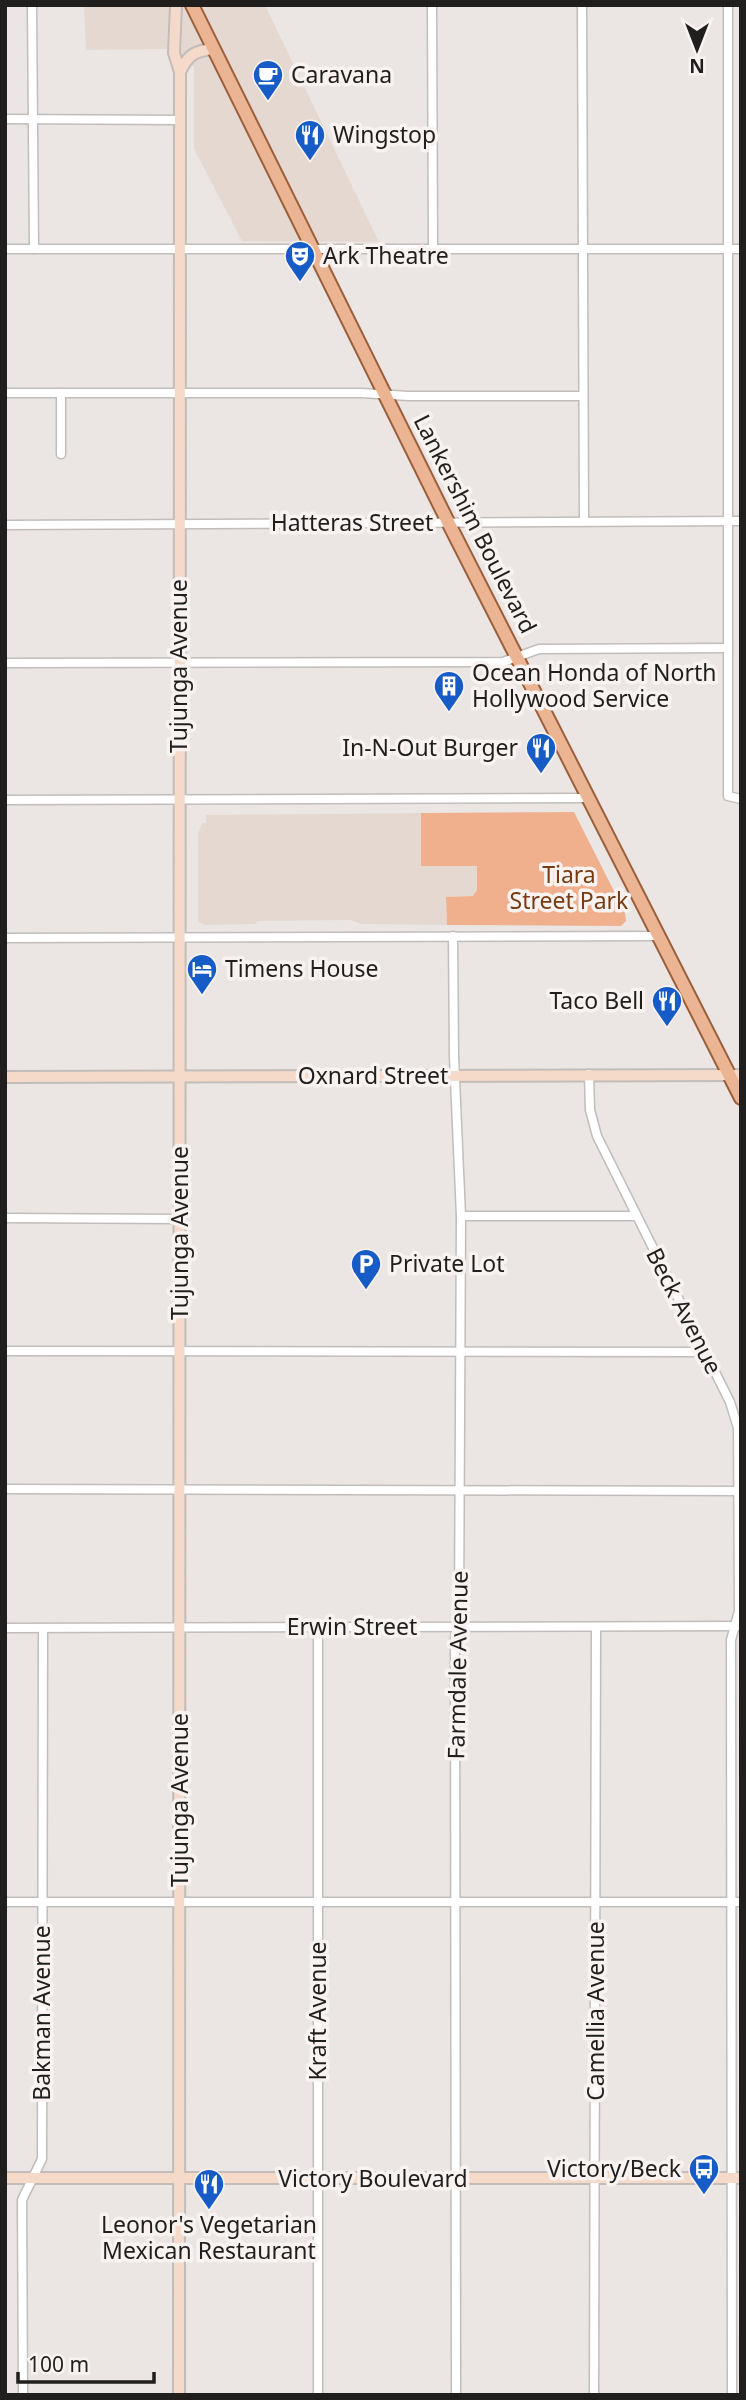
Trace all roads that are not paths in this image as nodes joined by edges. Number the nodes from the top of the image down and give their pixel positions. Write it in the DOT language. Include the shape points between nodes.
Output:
graph roads {
  1 [pos="32,5"];
  2 [pos="176,5"];
  3 [pos="192,5"];
  4 [pos="432,5"];
  5 [pos="582,5"];
  6 [pos="728,5"];
  7 [pos="213,49"];
  8 [pos="180,72"];
  9 [pos="5,119"];
  10 [pos="33,119"];
  11 [pos="178,120"];
  12 [pos="313,248"];
  13 [pos="433,248"];
  14 [pos="728,248"];
  15 [pos="741,248"];
  16 [pos="5,249"];
  17 [pos="34,249"];
  18 [pos="178,249"];
  19 [pos="582,249"];
  20 [pos="5,393"];
  21 [pos="61,393"];
  22 [pos="179,394"];
  23 [pos="387,395"];
  24 [pos="583,396"];
  25 [pos="61,454"];
  26 [pos="584,521"];
  27 [pos="728,521"];
  28 [pos="741,521"];
  29 [pos="448,523"];
  30 [pos="5,525"];
  31 [pos="180,525"];
  32 [pos="728,648"];
  33 [pos="518,656"];
  34 [pos="180,662"];
  35 [pos="5,663"];
  36 [pos="589,798"];
  37 [pos="179,799"];
  38 [pos="741,799"];
  39 [pos="5,800"];
  40 [pos="453,936"];
  41 [pos="658,936"];
  42 [pos="5,937"];
  43 [pos="180,937"];
  44 [pos="589,1074"];
  45 [pos="457,1075"];
  46 [pos="735,1075"];
  47 [pos="5,1077"];
  48 [pos="180,1077"];
  49 [pos="741,1098"];
  50 [pos="461,1216"];
  51 [pos="636,1216"];
  52 [pos="5,1218"];
  53 [pos="180,1219"];
  54 [pos="5,1352"];
  55 [pos="180,1352"];
  56 [pos="705,1352"];
  57 [pos="461,1353"];
  58 [pos="5,1489"];
  59 [pos="180,1490"];
  60 [pos="460,1490"];
  61 [pos="738,1491"];
  62 [pos="457,1626"];
  63 [pos="738,1626"];
  64 [pos="596,1627"];
  65 [pos="5,1628"];
  66 [pos="43,1628"];
  67 [pos="180,1628"];
  68 [pos="318,1628"];
  69 [pos="596,1901"];
  70 [pos="5,1902"];
  71 [pos="180,1902"];
  72 [pos="456,1902"];
  73 [pos="730,1902"];
  74 [pos="741,1902"];
  75 [pos="43,1903"];
  76 [pos="318,1903"];
  77 [pos="730,2042"];
  78 [pos="741,2042"];
  79 [pos="5,2178"];
  80 [pos="32,2178"];
  81 [pos="595,2178"];
  82 [pos="736,2178"];
  83 [pos="180,2179"];
  84 [pos="318,2179"];
  85 [pos="456,2179"];
  86 [pos="736,2321"];
  87 [pos="23,2395"];
  88 [pos="179,2395"];
  89 [pos="318,2395"];
  90 [pos="456,2395"];
  91 [pos="594,2395"];
  92 [pos="732,2395"];
  1 -- 10 [label="street"];
  2 -- 8 [label="street, Tujunga Avenue" via="174,53"];
  3 -- 7 [label="main road, Lankershim Boulevard"];
  4 -- 13 [label="street"];
  5 -- 19 [label="street"];
  6 -- 14 [label="street"];
  7 -- 8 [label="street" via="187,57"];
  7 -- 12 [label="main road, Lankershim Boulevard"];
  8 -- 11 [label="street, Tujunga Avenue"];
  9 -- 10 [label="street"];
  10 -- 11 [label="street"];
  10 -- 17 [label="street"];
  11 -- 18 [label="street, Tujunga Avenue"];
  12 -- 13 [label="street"];
  12 -- 18 [label="street"];
  12 -- 23 [label="main road, Lankershim Boulevard"];
  13 -- 19 [label="street"];
  14 -- 15 [label="street"];
  14 -- 19 [label="street"];
  14 -- 27 [label="street"];
  16 -- 17 [label="street"];
  17 -- 18 [label="street"];
  18 -- 22 [label="street, Tujunga Avenue"];
  19 -- 24 [label="street"];
  20 -- 21 [label="street"];
  21 -- 22 [label="street"];
  21 -- 25 [label="street"];
  22 -- 23 [label="street"];
  22 -- 31 [label="street, Tujunga Avenue"];
  23 -- 24 [label="street"];
  23 -- 29 [label="main road, Lankershim Boulevard"];
  24 -- 26 [label="street"];
  26 -- 27 [label="street, Hatteras Street"];
  26 -- 29 [label="street, Hatteras Street"];
  27 -- 28 [label="street, Hatteras Street"];
  27 -- 32 [label="street"];
  29 -- 31 [label="street, Hatteras Street"];
  29 -- 33 [label="main road, Lankershim Boulevard"];
  30 -- 31 [label="street, Hatteras Street"];
  31 -- 34 [label="street, Tujunga Avenue"];
  32 -- 33 [label="street" via="542,649"];
  32 -- 38 [label="street" via="728,796"];
  33 -- 34 [label="street" via="503,662"];
  33 -- 36 [label="main road, Lankershim Boulevard"];
  34 -- 35 [label="street"];
  34 -- 37 [label="street, Tujunga Avenue"];
  36 -- 37 [label="street"];
  36 -- 41 [label="main road, Lankershim Boulevard"];
  37 -- 39 [label="street"];
  37 -- 43 [label="street, Tujunga Avenue"];
  40 -- 41 [label="street"];
  40 -- 43 [label="street"];
  40 -- 45 [label="street, Farmdale Avenue"];
  41 -- 46 [label="main road, Lankershim Boulevard"];
  42 -- 43 [label="street"];
  43 -- 48 [label="street, Tujunga Avenue"];
  44 -- 45 [label="street, Oxnard Street"];
  44 -- 46 [label="street, Oxnard Street"];
  44 -- 51 [label="street, Beck Avenue" via="590,1110 597,1136"];
  45 -- 48 [label="street, Oxnard Street"];
  45 -- 50 [label="street, Farmdale Avenue"];
  46 -- 49 [label="main road, Lankershim Boulevard"];
  47 -- 48 [label="street, Oxnard Street"];
  48 -- 53 [label="street, Tujunga Avenue"];
  50 -- 51 [label="street"];
  50 -- 57 [label="street, Farmdale Avenue"];
  51 -- 56 [label="street, Beck Avenue"];
  52 -- 53 [label="street"];
  53 -- 55 [label="street, Tujunga Avenue"];
  54 -- 55 [label="street"];
  55 -- 57 [label="street"];
  55 -- 59 [label="street, Tujunga Avenue"];
  56 -- 57 [label="street"];
  56 -- 61 [label="street, Beck Avenue" via="738,1428"];
  57 -- 60 [label="street, Farmdale Avenue"];
  58 -- 59 [label="street"];
  59 -- 60 [label="street"];
  59 -- 67 [label="street, Tujunga Avenue"];
  60 -- 61 [label="street"];
  60 -- 62 [label="street, Farmdale Avenue"];
  61 -- 63 [label="street, Beck Avenue"];
  62 -- 64 [label="street, Erwin Street"];
  62 -- 68 [label="street, Erwin Street"];
  62 -- 72 [label="street, Farmdale Avenue"];
  63 -- 64 [label="street, Erwin Street"];
  63 -- 73 [label="street, Beck Avenue" via="731,1640"];
  64 -- 69 [label="street, Camellia Avenue"];
  65 -- 66 [label="street, Erwin Street"];
  66 -- 67 [label="street, Erwin Street"];
  66 -- 75 [label="street, Bakman Avenue"];
  67 -- 68 [label="street, Erwin Street"];
  67 -- 71 [label="street, Tujunga Avenue"];
  68 -- 76 [label="street, Kraft Avenue"];
  69 -- 72 [label="street"];
  69 -- 73 [label="street"];
  69 -- 81 [label="street, Camellia Avenue"];
  70 -- 75 [label="street"];
  71 -- 75 [label="street"];
  71 -- 76 [label="street"];
  71 -- 83 [label="street, Tujunga Avenue"];
  72 -- 76 [label="street"];
  72 -- 85 [label="street, Farmdale Avenue"];
  73 -- 74 [label="street"];
  73 -- 77 [label="street, Beck Avenue"];
  75 -- 80 [label="street, Bakman Avenue" via="42,2159"];
  76 -- 84 [label="street, Kraft Avenue"];
  77 -- 78 [label="street"];
  77 -- 82 [label="street, Beck Avenue"];
  79 -- 80 [label="street, Victory Boulevard"];
  80 -- 83 [label="street, Victory Boulevard"];
  80 -- 87 [label="street, Bakman Avenue" via="22,2200"];
  81 -- 82 [label="street, Victory Boulevard"];
  81 -- 85 [label="street, Victory Boulevard"];
  81 -- 91 [label="street, Camellia Avenue"];
  82 -- 86 [label="street, Beck Avenue"];
  83 -- 84 [label="street, Victory Boulevard"];
  83 -- 88 [label="street, Tujunga Avenue"];
  84 -- 85 [label="street, Victory Boulevard"];
  84 -- 89 [label="street, Kraft Avenue"];
  85 -- 90 [label="street, Farmdale Avenue"];
  86 -- 92 [label="street, Beck Avenue"];
}
